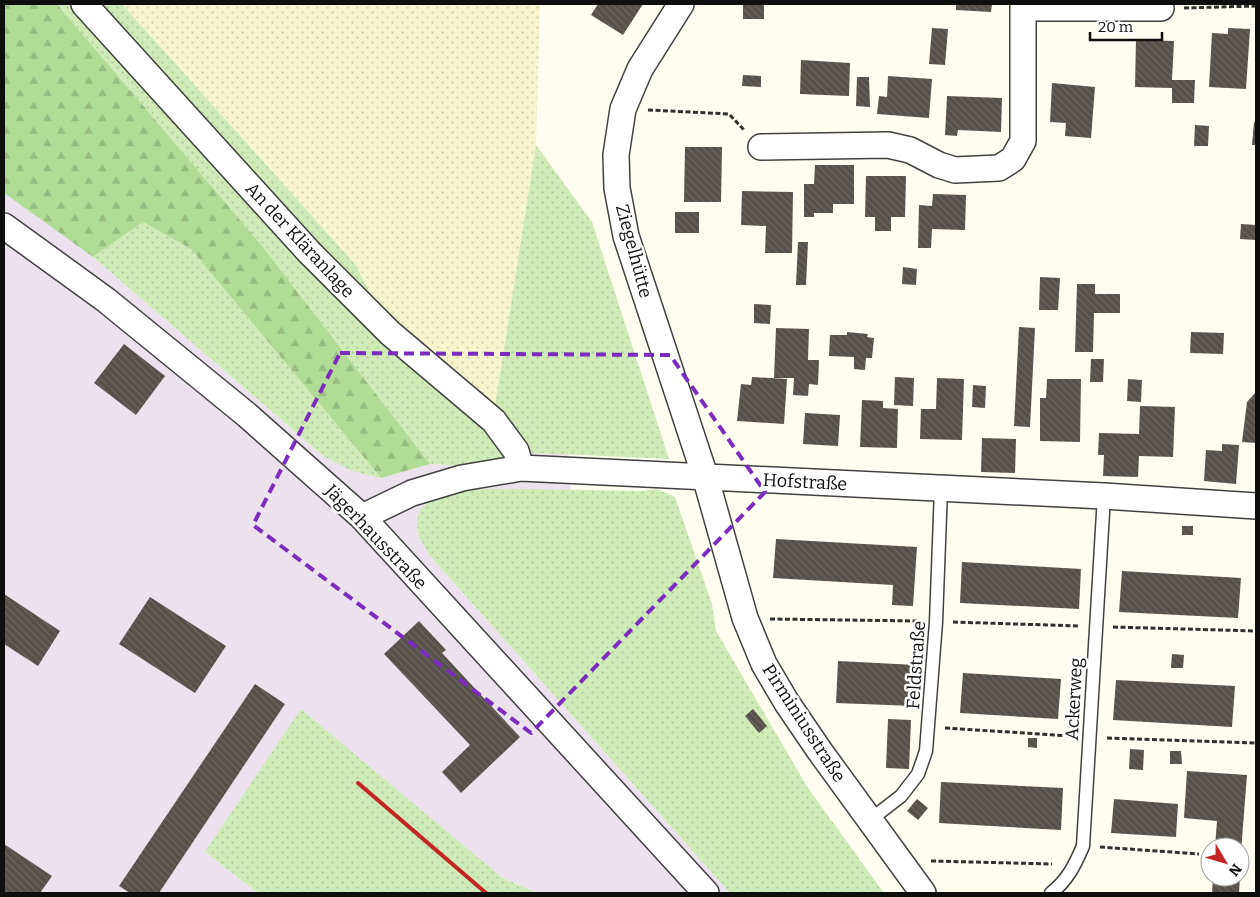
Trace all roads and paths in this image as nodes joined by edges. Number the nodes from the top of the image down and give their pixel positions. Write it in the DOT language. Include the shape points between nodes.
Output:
graph roads {
  1 [pos="84,4"];
  2 [pos="681,4"];
  3 [pos="1023,6"];
  4 [pos="1256,6"];
  5 [pos="1161,8"];
  6 [pos="623,109"];
  7 [pos="761,147"];
  8 [pos="4,226"];
  9 [pos="521,468"];
  10 [pos="705,476"];
  11 [pos="941,489"];
  12 [pos="1104,496"];
  13 [pos="1256,506"];
  14 [pos="362,518"];
  15 [pos="745,618"];
  16 [pos="936,622"];
  17 [pos="1096,626"];
  18 [pos="1256,631"];
  19 [pos="870,820"];
  20 [pos="1082,846"];
  21 [pos="1199,854"];
  22 [pos="899,860"];
  23 [pos="1076,865"];
  24 [pos="706,893"];
  25 [pos="923,893"];
  26 [pos="1051,893"];
  1 -- 9 [label="street, An der Kläranlage" via="309,252 390,333 494,421 516,451"];
  2 -- 6 [label="street, Ziegelhütte" via="640,69"];
  3 -- 5 [label="street"];
  3 -- 7 [label="street" via="1023,141 1013,160 999,168 955,170 939,166 910,150 888,145"];
  4 -- 5 [label="path"];
  6 -- 7 [label="path" via="729,114"];
  6 -- 10 [label="street, Ziegelhütte" via="616,155 626,236"];
  8 -- 14 [label="street, Jägerhausstraße" via="106,300 248,415"];
  9 -- 10 [label="street, Hofstraße"];
  9 -- 14 [label="street, Hofstraße" via="462,478 420,491"];
  10 -- 11 [label="street, Hofstraße"];
  10 -- 15 [label="street, Pirminiusstraße"];
  11 -- 12 [label="street, Hofstraße"];
  11 -- 16 [label="lane, Feldstraße"];
  12 -- 13 [label="street, Hofstraße"];
  12 -- 17 [label="lane, Ackerweg"];
  14 -- 24 [label="street, Jägerhausstraße"];
  15 -- 16 [label="path"];
  15 -- 19 [label="street, Pirminiusstraße" via="764,664 787,703"];
  16 -- 17 [label="path"];
  16 -- 19 [label="lane, Feldstraße" via="926,751 918,774 901,796"];
  17 -- 18 [label="path"];
  17 -- 20 [label="lane, Ackerweg"];
  19 -- 22 [label="street, Pirminiusstraße"];
  20 -- 21 [label="path"];
  20 -- 23 [label="lane, Ackerweg"];
  22 -- 23 [label="path"];
  22 -- 25 [label="street, Pirminiusstraße"];
  23 -- 26 [label="lane, Ackerweg"];
}
